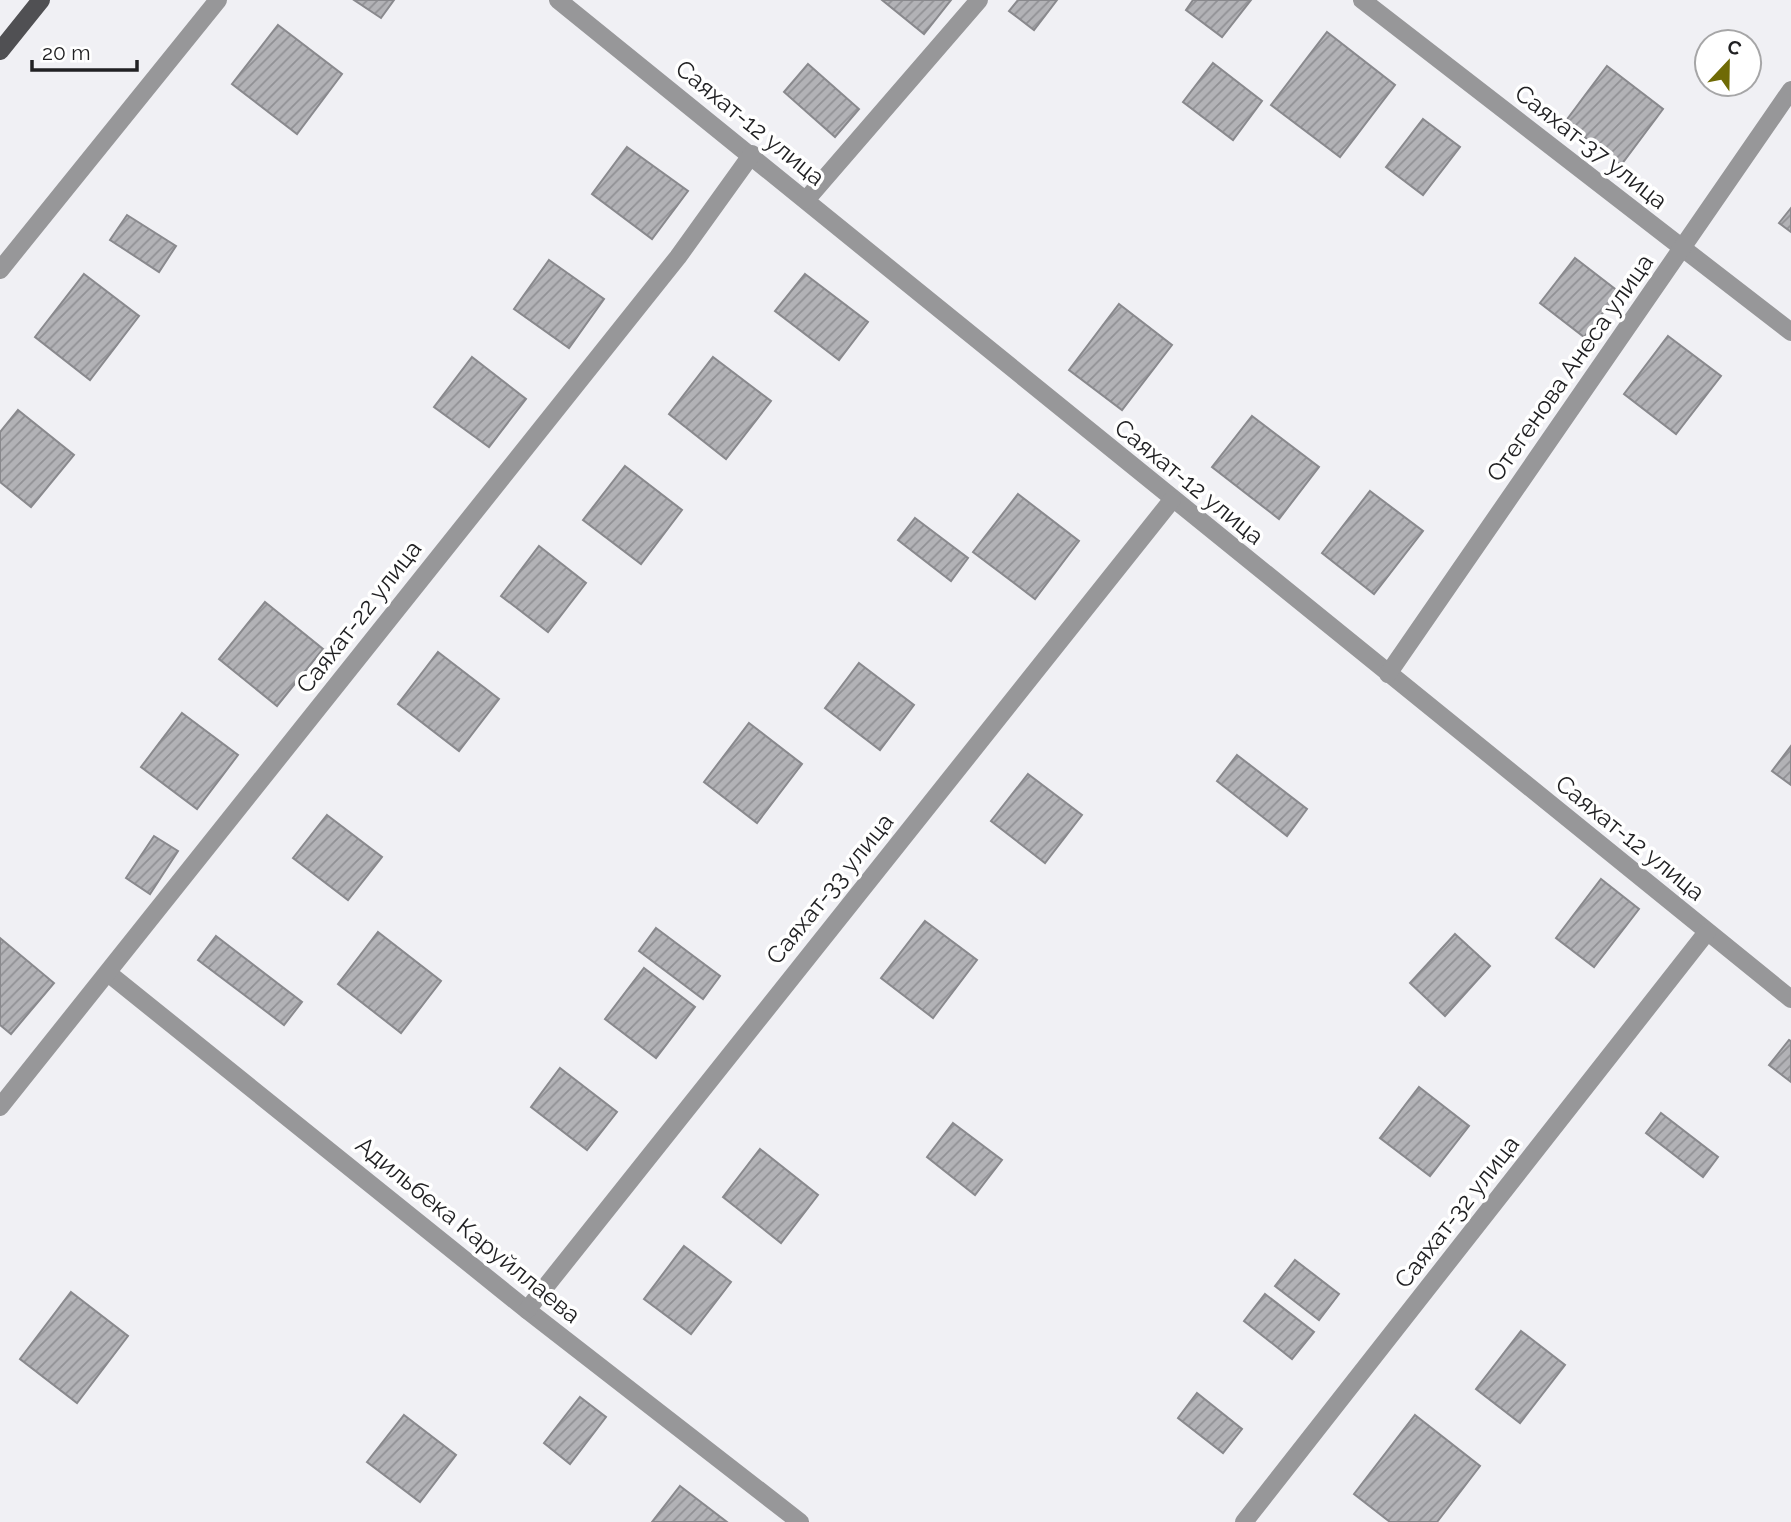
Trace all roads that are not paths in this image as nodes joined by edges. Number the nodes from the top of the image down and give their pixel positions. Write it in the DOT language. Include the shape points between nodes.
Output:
graph roads {
  1 [pos="41,0"];
  2 [pos="218,0"];
  3 [pos="558,0"];
  4 [pos="979,0"];
  5 [pos="1362,0"];
  6 [pos="3,40"];
  7 [pos="1791,90"];
  8 [pos="752,154"];
  9 [pos="806,200"];
  10 [pos="1682,248"];
  11 [pos="0,271"];
  12 [pos="1791,332"];
  13 [pos="1172,500"];
  14 [pos="1388,674"];
  15 [pos="1707,932"];
  16 [pos="108,973"];
  17 [pos="1791,999"];
  18 [pos="0,1107"];
  19 [pos="527,1310"];
  20 [pos="800,1522"];
  21 [pos="1244,1522"];
  1 -- 6 [label="main road"];
  2 -- 11 [label="street"];
  3 -- 8 [label="street, Саяхат-12 улица"];
  4 -- 9 [label="street"];
  5 -- 10 [label="street, Саяхат-37 улица"];
  7 -- 10 [label="street, Отегенова Анеса улица"];
  8 -- 9 [label="street, Саяхат-12 улица"];
  8 -- 16 [label="street, Саяхат-22 улица" via="678,257"];
  9 -- 13 [label="street, Саяхат-12 улица"];
  10 -- 12 [label="street, Саяхат-37 улица"];
  10 -- 14 [label="street, Отегенова Анеса улица"];
  13 -- 14 [label="street, Саяхат-12 улица"];
  13 -- 19 [label="street, Саяхат-33 улица"];
  14 -- 15 [label="street, Саяхат-12 улица"];
  15 -- 17 [label="street, Саяхат-12 улица"];
  15 -- 21 [label="street, Саяхат-32 улица"];
  16 -- 18 [label="street, Саяхат-22 улица"];
  16 -- 19 [label="street, Адильбека Каруйллаева"];
  19 -- 20 [label="street, Адильбека Каруйллаева"];
}
